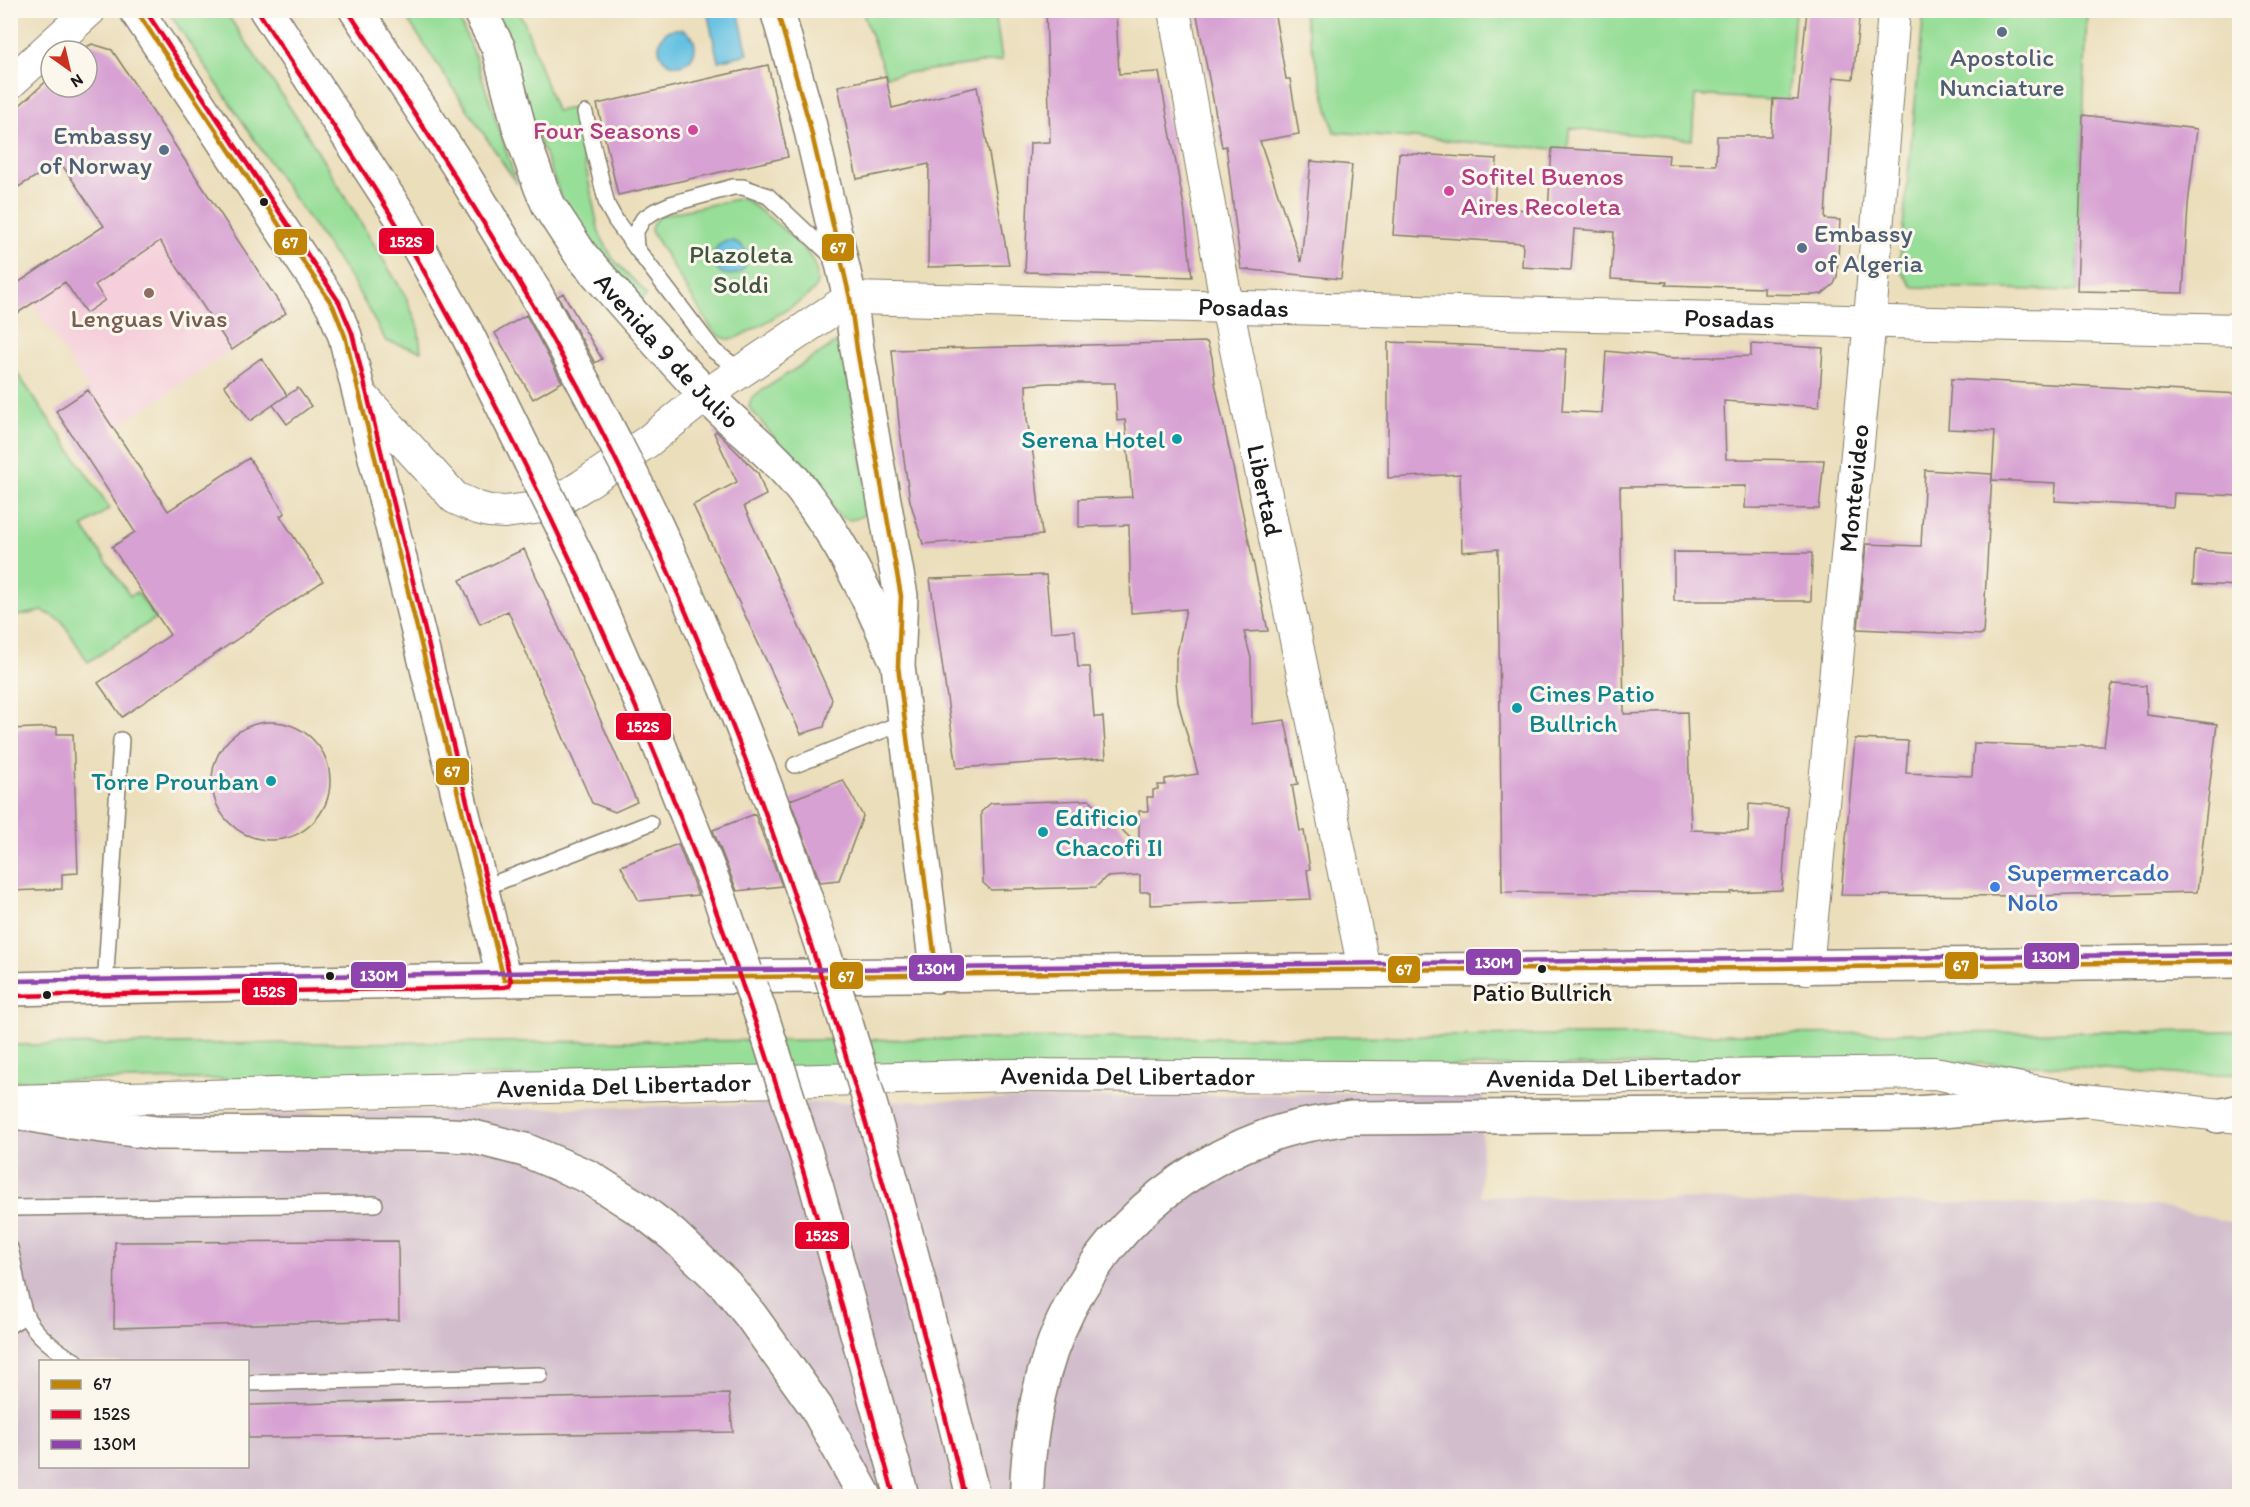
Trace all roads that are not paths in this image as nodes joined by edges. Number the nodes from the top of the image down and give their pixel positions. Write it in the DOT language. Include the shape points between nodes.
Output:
graph roads {
  1 [pos="90,10"];
  2 [pos="136,10"];
  3 [pos="266,10"];
  4 [pos="356,10"];
  5 [pos="479,10"];
  6 [pos="777,10"];
  7 [pos="1174,10"];
  8 [pos="1894,10"];
  9 [pos="10,83"];
  10 [pos="585,113"];
  11 [pos="636,248"];
  12 [pos="847,283"];
  13 [pos="1227,306"];
  14 [pos="1870,320"];
  15 [pos="2240,330"];
  16 [pos="744,370"];
  17 [pos="706,395"];
  18 [pos="362,396"];
  19 [pos="898,666"];
  20 [pos="904,722"];
  21 [pos="121,740"];
  22 [pos="795,765"];
  23 [pos="650,823"];
  24 [pos="483,888"];
  25 [pos="2240,961"];
  26 [pos="1807,968"];
  27 [pos="1364,969"];
  28 [pos="937,976"];
  29 [pos="504,980"];
  30 [pos="105,987"];
  31 [pos="10,988"];
  32 [pos="2083,1100"];
  33 [pos="10,1101"];
  34 [pos="10,1111"];
  35 [pos="2232,1115"];
  36 [pos="375,1204"];
  37 [pos="10,1208"];
  38 [pos="10,1248"];
  39 [pos="26,1315"];
  40 [pos="10,1325"];
  41 [pos="73,1360"];
  42 [pos="540,1375"];
  43 [pos="249,1383"];
  44 [pos="865,1497"];
  45 [pos="902,1497"];
  46 [pos="973,1497"];
  47 [pos="1027,1497"];
  1 -- 9 [label="street"];
  2 -- 18 [label="main road" via="333,306"];
  3 -- 45 [label="main road, bridge" via="403,220 466,334 580,562 656,737 765,1026 816,1185"];
  4 -- 46 [label="main road, bridge" via="535,292 622,454 727,689 822,950 893,1185"];
  5 -- 17 [label="main road, Avenida 9 de Julio" via="498,46 519,127 549,206 581,255"];
  6 -- 12 [label="main road" via="809,122"];
  7 -- 13 [label="street, Libertad"];
  8 -- 14 [label="street, Montevideo"];
  10 -- 11 [label="lane" via="607,205"];
  11 -- 12 [label="lane" via="635,233 643,219 655,211 743,187 768,196"];
  11 -- 16 [label="lane" via="714,351"];
  12 -- 13 [label="street, Posadas"];
  12 -- 16 [label="street"];
  12 -- 19 [label="main road" via="901,596"];
  13 -- 14 [label="street, Posadas"];
  13 -- 27 [label="street, Libertad"];
  14 -- 15 [label="street, Posadas"];
  14 -- 26 [label="street, Montevideo"];
  16 -- 17 [label="street"];
  17 -- 18 [label="street" via="647,442 566,496 535,508 505,512 478,508 455,498"];
  17 -- 19 [label="main road, Avenida 9 de Julio" via="770,454 822,517 859,578"];
  18 -- 24 [label="main road"];
  19 -- 20 [label="main road"];
  20 -- 22 [label="lane"];
  20 -- 28 [label="main road"];
  21 -- 30 [label="lane"];
  23 -- 24 [label="lane"];
  24 -- 29 [label="main road"];
  25 -- 26 [label="main road"];
  26 -- 27 [label="main road"];
  27 -- 28 [label="main road"];
  28 -- 29 [label="main road"];
  29 -- 30 [label="main road"];
  30 -- 31 [label="main road"];
  32 -- 33 [label="street, Avenida Del Libertador" via="1934,1073 1550,1078 1012,1075"];
  32 -- 35 [label="street, Avenida Del Libertador"];
  32 -- 47 [label="main road" via="1916,1113 1352,1118 1269,1135 1198,1168 1168,1189 1108,1247 1081,1286 1062,1320 1039,1390"];
  34 -- 44 [label="main road" via="157,1133 470,1136 525,1150 589,1177 673,1235 726,1285 816,1407"];
  36 -- 37 [label="lane"];
  38 -- 39 [label="lane"];
  39 -- 40 [label="lane"];
  39 -- 41 [label="lane" via="46,1340"];
  42 -- 43 [label="lane"];
}
